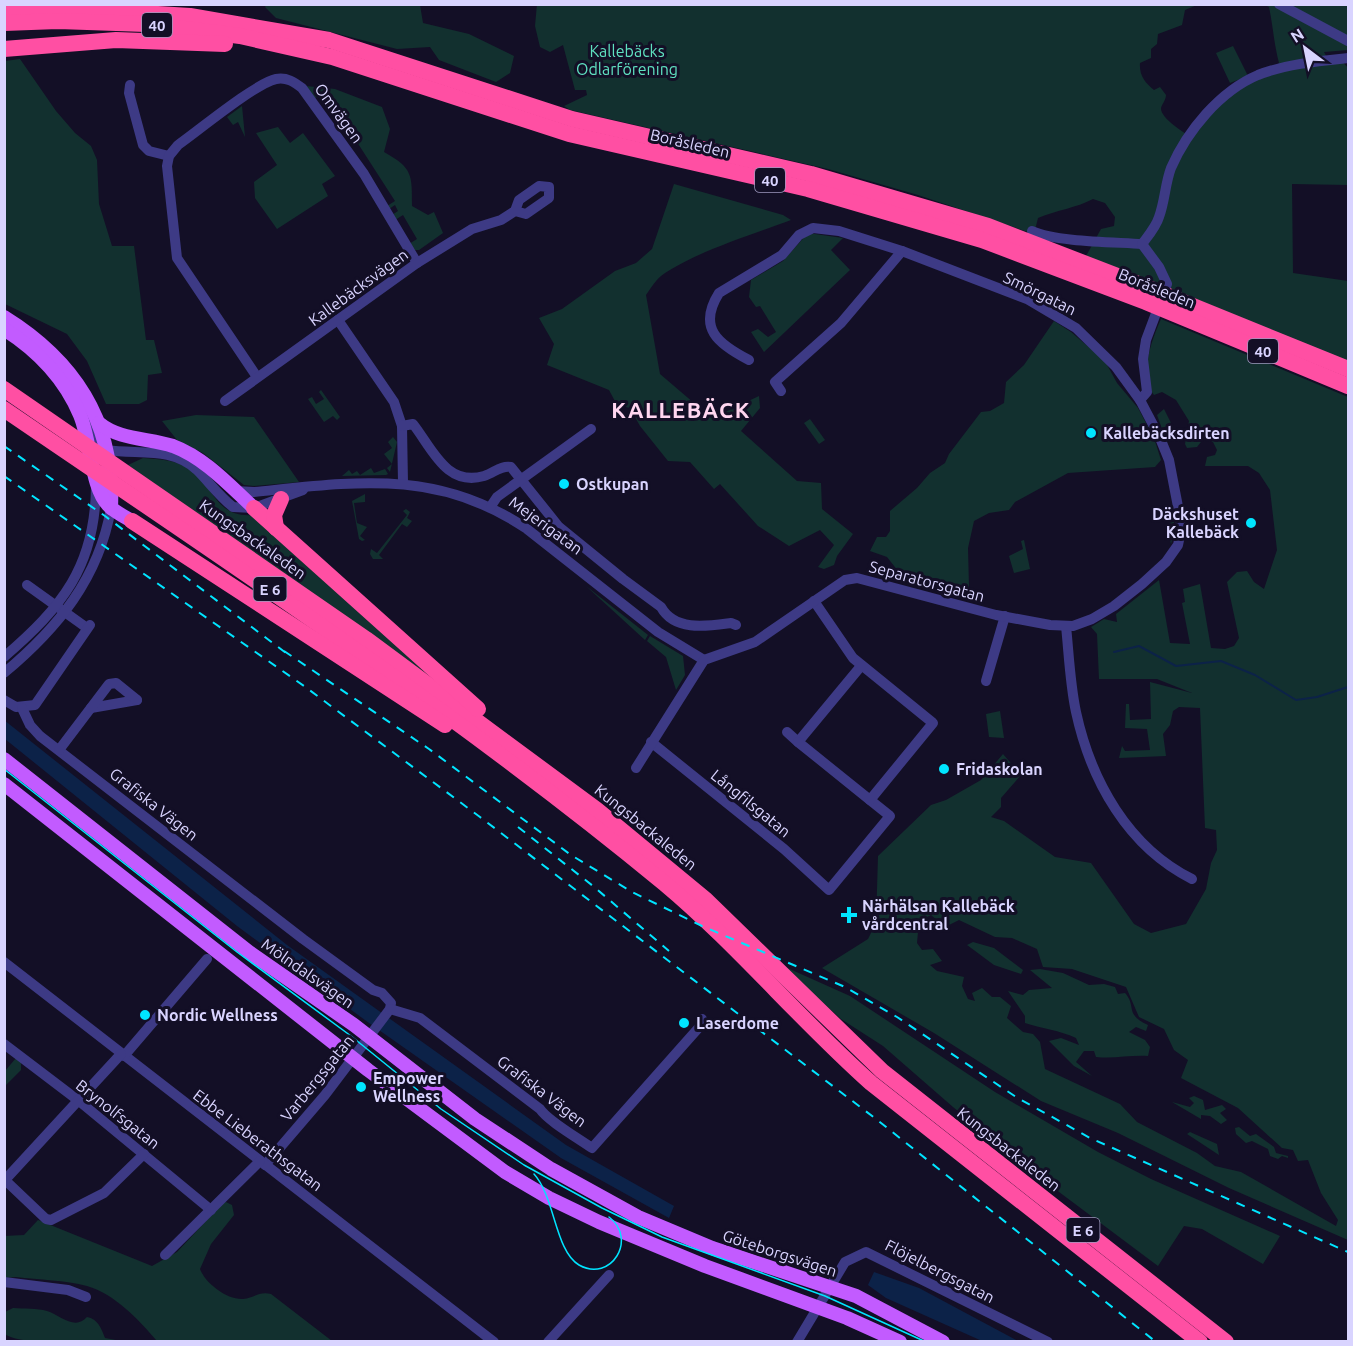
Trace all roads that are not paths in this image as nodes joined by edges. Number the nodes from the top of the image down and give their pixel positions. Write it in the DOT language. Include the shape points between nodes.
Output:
graph roads {
  1 [pos="150,4"];
  2 [pos="1280,4"];
  3 [pos="4,11"];
  4 [pos="190,16"];
  5 [pos="4,23"];
  6 [pos="1348,41"];
  7 [pos="4,49"];
  8 [pos="307,51"];
  9 [pos="1348,58"];
  10 [pos="130,85"];
  11 [pos="169,156"];
  12 [pos="515,211"];
  13 [pos="1032,231"];
  14 [pos="1142,244"];
  15 [pos="902,251"];
  16 [pos="417,263"];
  17 [pos="1148,295"];
  18 [pos="1180,309"];
  19 [pos="4,317"];
  20 [pos="338,320"];
  21 [pos="4,329"];
  22 [pos="748,360"];
  23 [pos="1348,369"];
  24 [pos="258,377"];
  25 [pos="1348,386"];
  26 [pos="4,389"];
  27 [pos="781,391"];
  28 [pos="1140,400"];
  29 [pos="225,401"];
  30 [pos="4,409"];
  31 [pos="99,423"];
  32 [pos="402,426"];
  33 [pos="591,429"];
  34 [pos="162,444"];
  35 [pos="109,447"];
  36 [pos="94,467"];
  37 [pos="521,479"];
  38 [pos="403,483"];
  39 [pos="96,487"];
  40 [pos="306,488"];
  41 [pos="235,491"];
  42 [pos="281,499"];
  43 [pos="491,506"];
  44 [pos="111,508"];
  45 [pos="254,508"];
  46 [pos="132,521"];
  47 [pos="276,528"];
  48 [pos="105,535"];
  49 [pos="27,585"];
  50 [pos="814,601"];
  51 [pos="1005,616"];
  52 [pos="736,625"];
  53 [pos="1066,626"];
  54 [pos="4,657"];
  55 [pos="704,660"];
  56 [pos="861,666"];
  57 [pos="4,673"];
  58 [pos="986,681"];
  59 [pos="4,700"];
  60 [pos="22,708"];
  61 [pos="91,708"];
  62 [pos="787,732"];
  63 [pos="651,742"];
  64 [pos="798,742"];
  65 [pos="59,750"];
  66 [pos="526,755"];
  67 [pos="4,759"];
  68 [pos="636,768"];
  69 [pos="527,775"];
  70 [pos="4,784"];
  71 [pos="870,800"];
  72 [pos="1192,879"];
  73 [pos="207,959"];
  74 [pos="4,962"];
  75 [pos="388,1011"];
  76 [pos="702,1019"];
  77 [pos="373,1032"];
  78 [pos="4,1044"];
  79 [pos="123,1055"];
  80 [pos="353,1058"];
  81 [pos="79,1101"];
  82 [pos="144,1154"];
  83 [pos="262,1163"];
  84 [pos="5,1181"];
  85 [pos="604,1199"];
  86 [pos="211,1210"];
  87 [pos="165,1255"];
  88 [pos="609,1275"];
  89 [pos="4,1282"];
  90 [pos="830,1287"];
  91 [pos="86,1297"];
  92 [pos="819,1308"];
  93 [pos="494,1341"];
  94 [pos="548,1341"];
  95 [pos="797,1341"];
  96 [pos="900,1341"];
  97 [pos="943,1341"];
  98 [pos="1048,1341"];
  99 [pos="1200,1341"];
  100 [pos="1226,1341"];
  1 -- 4 [label="highway"];
  2 -- 6 [label="street"];
  3 -- 4 [label="highway, Boråsleden / 40" via="77,9"];
  4 -- 17 [label="highway, Boråsleden / 40" via="329,40 573,119 872,190 988,226"];
  5 -- 8 [label="highway, Boråsleden / 40" via="147,24 240,36"];
  7 -- 8 [label="highway" via="116,40 194,41"];
  8 -- 17 [label="highway, Boråsleden / 40" via="569,134 808,189 919,220"];
  9 -- 14 [label="street" via="1269,72 1246,81 1223,98 1175,160 1159,218"];
  10 -- 11 [label="street" via="142,145"];
  11 -- 16 [label="street, Omvägen" via="178,145 262,85 278,78 294,81 364,174"];
  11 -- 24 [label="street" via="177,258"];
  12 -- 16 [label="street, Kallebäcksvägen" via="472,229"];
  13 -- 14 [label="street" via="1089,242"];
  14 -- 28 [label="street" via="1167,284 1146,340 1143,359 1147,392"];
  15 -- 22 [label="street, Smörgatan" via="825,228 805,231 782,255 719,293 713,304 708,316 716,336 729,350"];
  15 -- 27 [label="street" via="841,323 776,382"];
  15 -- 28 [label="street, Smörgatan" via="1027,299 1062,318 1108,356"];
  16 -- 20 [label="street, Kallebäcksvägen"];
  17 -- 18 [label="highway, Boråsleden / 40"];
  18 -- 23 [label="highway, Boråsleden / 40"];
  18 -- 25 [label="highway, Boråsleden / 40"];
  19 -- 31 [label="main road" via="59,360 87,397"];
  20 -- 24 [label="street, Kallebäcksvägen"];
  20 -- 32 [label="street" via="393,400"];
  21 -- 35 [label="main road" via="41,358 69,392 80,415"];
  24 -- 29 [label="street, Kallebäcksvägen"];
  26 -- 66 [label="highway, Kungsbackaleden / E 6" via="366,639"];
  28 -- 53 [label="street, Smörgatan" via="1167,454 1180,517 1180,538 1166,562 1114,606 1092,619"];
  30 -- 69 [label="highway, Kungsbackaleden / E 6" via="365,654"];
  31 -- 34 [label="main road" via="115,433"];
  31 -- 35 [label="main road"];
  32 -- 37 [label="street" via="413,424 443,467 453,474 476,477 508,466"];
  32 -- 38 [label="street"];
  33 -- 37 [label="street"];
  34 -- 35 [label="main road"];
  34 -- 41 [label="main road" via="203,462"];
  35 -- 36 [label="main road"];
  35 -- 36 [label="main road"];
  35 -- 44 [label="main road"];
  35 -- 45 [label="street" via="175,456 196,470 233,507"];
  36 -- 39 [label="main road"];
  37 -- 43 [label="street"];
  37 -- 52 [label="street, Mejerigatan" via="559,527 664,612 698,628"];
  38 -- 40 [label="street, Mejerigatan"];
  38 -- 43 [label="street, Mejerigatan" via="445,489"];
  39 -- 44 [label="main road"];
  39 -- 54 [label="street" via="93,528 80,571 58,605"];
  40 -- 41 [label="street, Mejerigatan"];
  40 -- 42 [label="street, Mejerigatan"];
  41 -- 45 [label="main road"];
  42 -- 45 [label="street, Mejerigatan"];
  42 -- 47 [label="highway" via="274,515"];
  43 -- 55 [label="street, Mejerigatan" via="526,528 658,632"];
  44 -- 46 [label="main road"];
  44 -- 48 [label="street"];
  45 -- 47 [label="highway"];
  46 -- 48 [label="street"];
  46 -- 69 [label="highway"];
  47 -- 66 [label="highway"];
  48 -- 57 [label="street" via="80,592 38,643"];
  49 -- 60 [label="street" via="88,627 44,695 35,705"];
  50 -- 51 [label="street, Separatorsgatan" via="845,580 857,578"];
  50 -- 55 [label="street, Separatorsgatan" via="755,642"];
  50 -- 56 [label="street"];
  51 -- 53 [label="street, Smörgatan"];
  51 -- 58 [label="street"];
  53 -- 72 [label="street" via="1075,711 1101,783 1148,851"];
  55 -- 63 [label="street"];
  56 -- 64 [label="street"];
  56 -- 71 [label="street" via="933,723"];
  59 -- 60 [label="street"];
  60 -- 65 [label="street, Grafiska Vägen" via="30,725"];
  61 -- 65 [label="street"];
  62 -- 64 [label="street"];
  63 -- 68 [label="street"];
  63 -- 71 [label="street, Långfilsgatan" via="830,890 890,816"];
  64 -- 71 [label="street"];
  65 -- 75 [label="street, Grafiska Vägen" via="374,990"];
  66 -- 100 [label="highway, Kungsbackaleden / E 6" via="706,900 882,1071"];
  67 -- 77 [label="main road, Mölndalsvägen" via="249,952"];
  69 -- 99 [label="highway, Kungsbackaleden / E 6" via="667,886 871,1083"];
  70 -- 80 [label="main road"];
  73 -- 79 [label="street"];
  74 -- 79 [label="street, Ebbe Lieberathsgatan"];
  75 -- 76 [label="street, Grafiska Vägen" via="420,1018 592,1148 702,1024"];
  75 -- 77 [label="street, Varbergsgatan"];
  77 -- 80 [label="street, Varbergsgatan"];
  77 -- 85 [label="main road, Mölndalsvägen" via="504,1140"];
  78 -- 81 [label="street, Brynolfsgatan"];
  79 -- 81 [label="street"];
  79 -- 83 [label="street, Ebbe Lieberathsgatan"];
  80 -- 83 [label="street, Varbergsgatan" via="325,1095"];
  80 -- 92 [label="main road" via="488,1160 549,1198 705,1266"];
  81 -- 82 [label="street, Brynolfsgatan"];
  81 -- 84 [label="street"];
  82 -- 84 [label="street" via="104,1193 51,1220"];
  82 -- 86 [label="street, Brynolfsgatan"];
  83 -- 86 [label="street, Varbergsgatan"];
  83 -- 93 [label="street, Ebbe Lieberathsgatan"];
  85 -- 90 [label="main road, Göteborgsvägen" via="712,1248"];
  86 -- 87 [label="street, Varbergsgatan"];
  88 -- 94 [label="street"];
  89 -- 91 [label="street" via="68,1290"];
  90 -- 92 [label="street, Flöjelbergsgatan"];
  90 -- 97 [label="main road, Göteborgsvägen" via="861,1298"];
  90 -- 98 [label="street, Flöjelbergsgatan" via="845,1262 870,1252"];
  92 -- 95 [label="street, Flöjelbergsgatan"];
  92 -- 96 [label="main road"];
}
